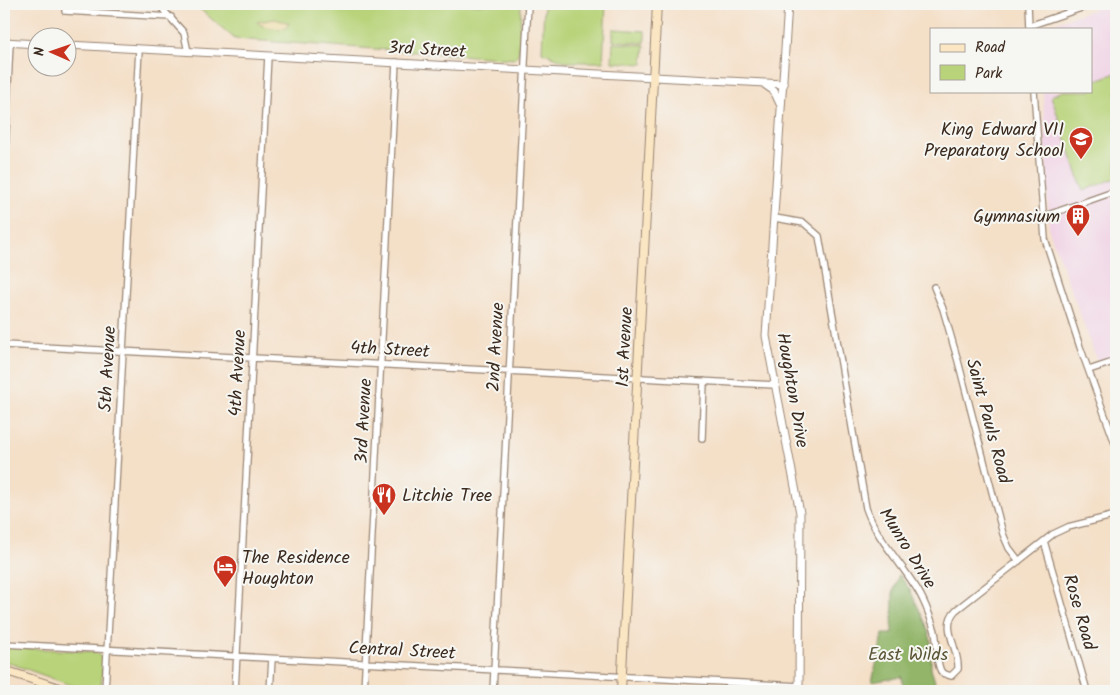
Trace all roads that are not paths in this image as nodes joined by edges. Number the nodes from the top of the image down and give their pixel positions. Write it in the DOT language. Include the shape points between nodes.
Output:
graph roads {
  1 [pos="158,4"];
  2 [pos="528,4"];
  3 [pos="658,4"];
  4 [pos="788,4"];
  5 [pos="1028,4"];
  6 [pos="1093,4"];
  7 [pos="65,11"];
  8 [pos="171,17"];
  9 [pos="1029,27"];
  10 [pos="7,42"];
  11 [pos="28,43"];
  12 [pos="78,46"];
  13 [pos="139,49"];
  14 [pos="188,52"];
  15 [pos="268,56"];
  16 [pos="396,62"];
  17 [pos="525,69"];
  18 [pos="654,76"];
  19 [pos="759,82"];
  20 [pos="784,84"];
  21 [pos="1034,92"];
  22 [pos="782,107"];
  23 [pos="4,175"];
  24 [pos="1116,192"];
  25 [pos="1042,217"];
  26 [pos="774,218"];
  27 [pos="934,287"];
  28 [pos="4,345"];
  29 [pos="123,351"];
  30 [pos="252,358"];
  31 [pos="1116,361"];
  32 [pos="381,364"];
  33 [pos="1089,370"];
  34 [pos="508,371"];
  35 [pos="638,377"];
  36 [pos="704,381"];
  37 [pos="775,385"];
  38 [pos="702,438"];
  39 [pos="1116,446"];
  40 [pos="1116,511"];
  41 [pos="1114,517"];
  42 [pos="1100,520"];
  43 [pos="1044,541"];
  44 [pos="1019,561"];
  45 [pos="4,644"];
  46 [pos="108,650"];
  47 [pos="237,656"];
  48 [pos="272,659"];
  49 [pos="365,663"];
  50 [pos="4,664"];
  51 [pos="4,670"];
  52 [pos="494,670"];
  53 [pos="14,671"];
  54 [pos="622,677"];
  55 [pos="799,688"];
  56 [pos="68,691"];
  57 [pos="105,691"];
  58 [pos="235,691"];
  59 [pos="270,691"];
  60 [pos="364,691"];
  61 [pos="493,691"];
  62 [pos="622,691"];
  63 [pos="1087,691"];
  1 -- 8 [label="street"];
  2 -- 17 [label="street, 2nd Avenue"];
  3 -- 18 [label="main road, 1st Avenue"];
  4 -- 20 [label="street, Houghton Drive"];
  5 -- 9 [label="street"];
  6 -- 9 [label="street"];
  7 -- 8 [label="street"];
  8 -- 14 [label="street" via="186,36"];
  10 -- 11 [label="street"];
  10 -- 23 [label="street"];
  12 -- 13 [label="street, 3rd Street"];
  13 -- 14 [label="street, 3rd Street"];
  13 -- 29 [label="street, 5th Avenue"];
  14 -- 15 [label="street, 3rd Street"];
  15 -- 16 [label="street, 3rd Street"];
  15 -- 30 [label="street, 4th Avenue"];
  16 -- 17 [label="street, 3rd Street"];
  16 -- 32 [label="street, 3rd Avenue"];
  17 -- 18 [label="street, 3rd Street"];
  17 -- 34 [label="street, 2nd Avenue"];
  18 -- 19 [label="street, 3rd Street"];
  18 -- 35 [label="main road, 1st Avenue"];
  19 -- 20 [label="street, 3rd Street"];
  19 -- 22 [label="street" via="774,91"];
  20 -- 22 [label="street, Houghton Drive"];
  21 -- 25 [label="street"];
  22 -- 26 [label="street, Houghton Drive"];
  24 -- 25 [label="street"];
  25 -- 33 [label="street" via="1051,260"];
  26 -- 37 [label="street, Houghton Drive" via="766,336"];
  26 -- 44 [label="street, Munro Drive" via="807,225 817,232 821,241 866,508 879,536 926,606 936,633 938,666 944,675 954,675 959,666 949,629 952,615"];
  27 -- 44 [label="street, Saint Pauls Road" via="958,361 1003,534"];
  28 -- 29 [label="street, 4th Street"];
  29 -- 30 [label="street, 4th Street"];
  29 -- 46 [label="street, 5th Avenue"];
  30 -- 32 [label="street, 4th Street"];
  30 -- 47 [label="street, 4th Avenue"];
  31 -- 33 [label="street"];
  32 -- 34 [label="street, 4th Street"];
  32 -- 49 [label="street, 3rd Avenue"];
  33 -- 39 [label="street"];
  34 -- 35 [label="street, 4th Street"];
  34 -- 52 [label="street, 2nd Avenue"];
  35 -- 36 [label="street, 4th Street"];
  35 -- 54 [label="main road, 1st Avenue"];
  36 -- 37 [label="street, 4th Street"];
  36 -- 38 [label="street"];
  37 -- 55 [label="street, Houghton Drive" via="800,513"];
  40 -- 42 [label="street"];
  41 -- 42 [label="street"];
  42 -- 43 [label="street, Munro Drive" via="1068,528"];
  43 -- 44 [label="street, Munro Drive"];
  43 -- 63 [label="street, Rose Road"];
  45 -- 46 [label="street, Central Street"];
  46 -- 47 [label="street, Central Street"];
  46 -- 57 [label="street, 5th Avenue"];
  47 -- 48 [label="street, Central Street"];
  47 -- 58 [label="street, 4th Avenue"];
  48 -- 49 [label="street, Central Street"];
  48 -- 59 [label="street"];
  49 -- 52 [label="street, Central Street"];
  49 -- 60 [label="street, 3rd Avenue"];
  50 -- 53 [label="main road"];
  51 -- 53 [label="main road"];
  52 -- 54 [label="street, Central Street"];
  52 -- 61 [label="street, 2nd Avenue"];
  53 -- 56 [label="main road"];
  54 -- 55 [label="street, Central Street"];
  54 -- 62 [label="main road, 1st Avenue"];
}
